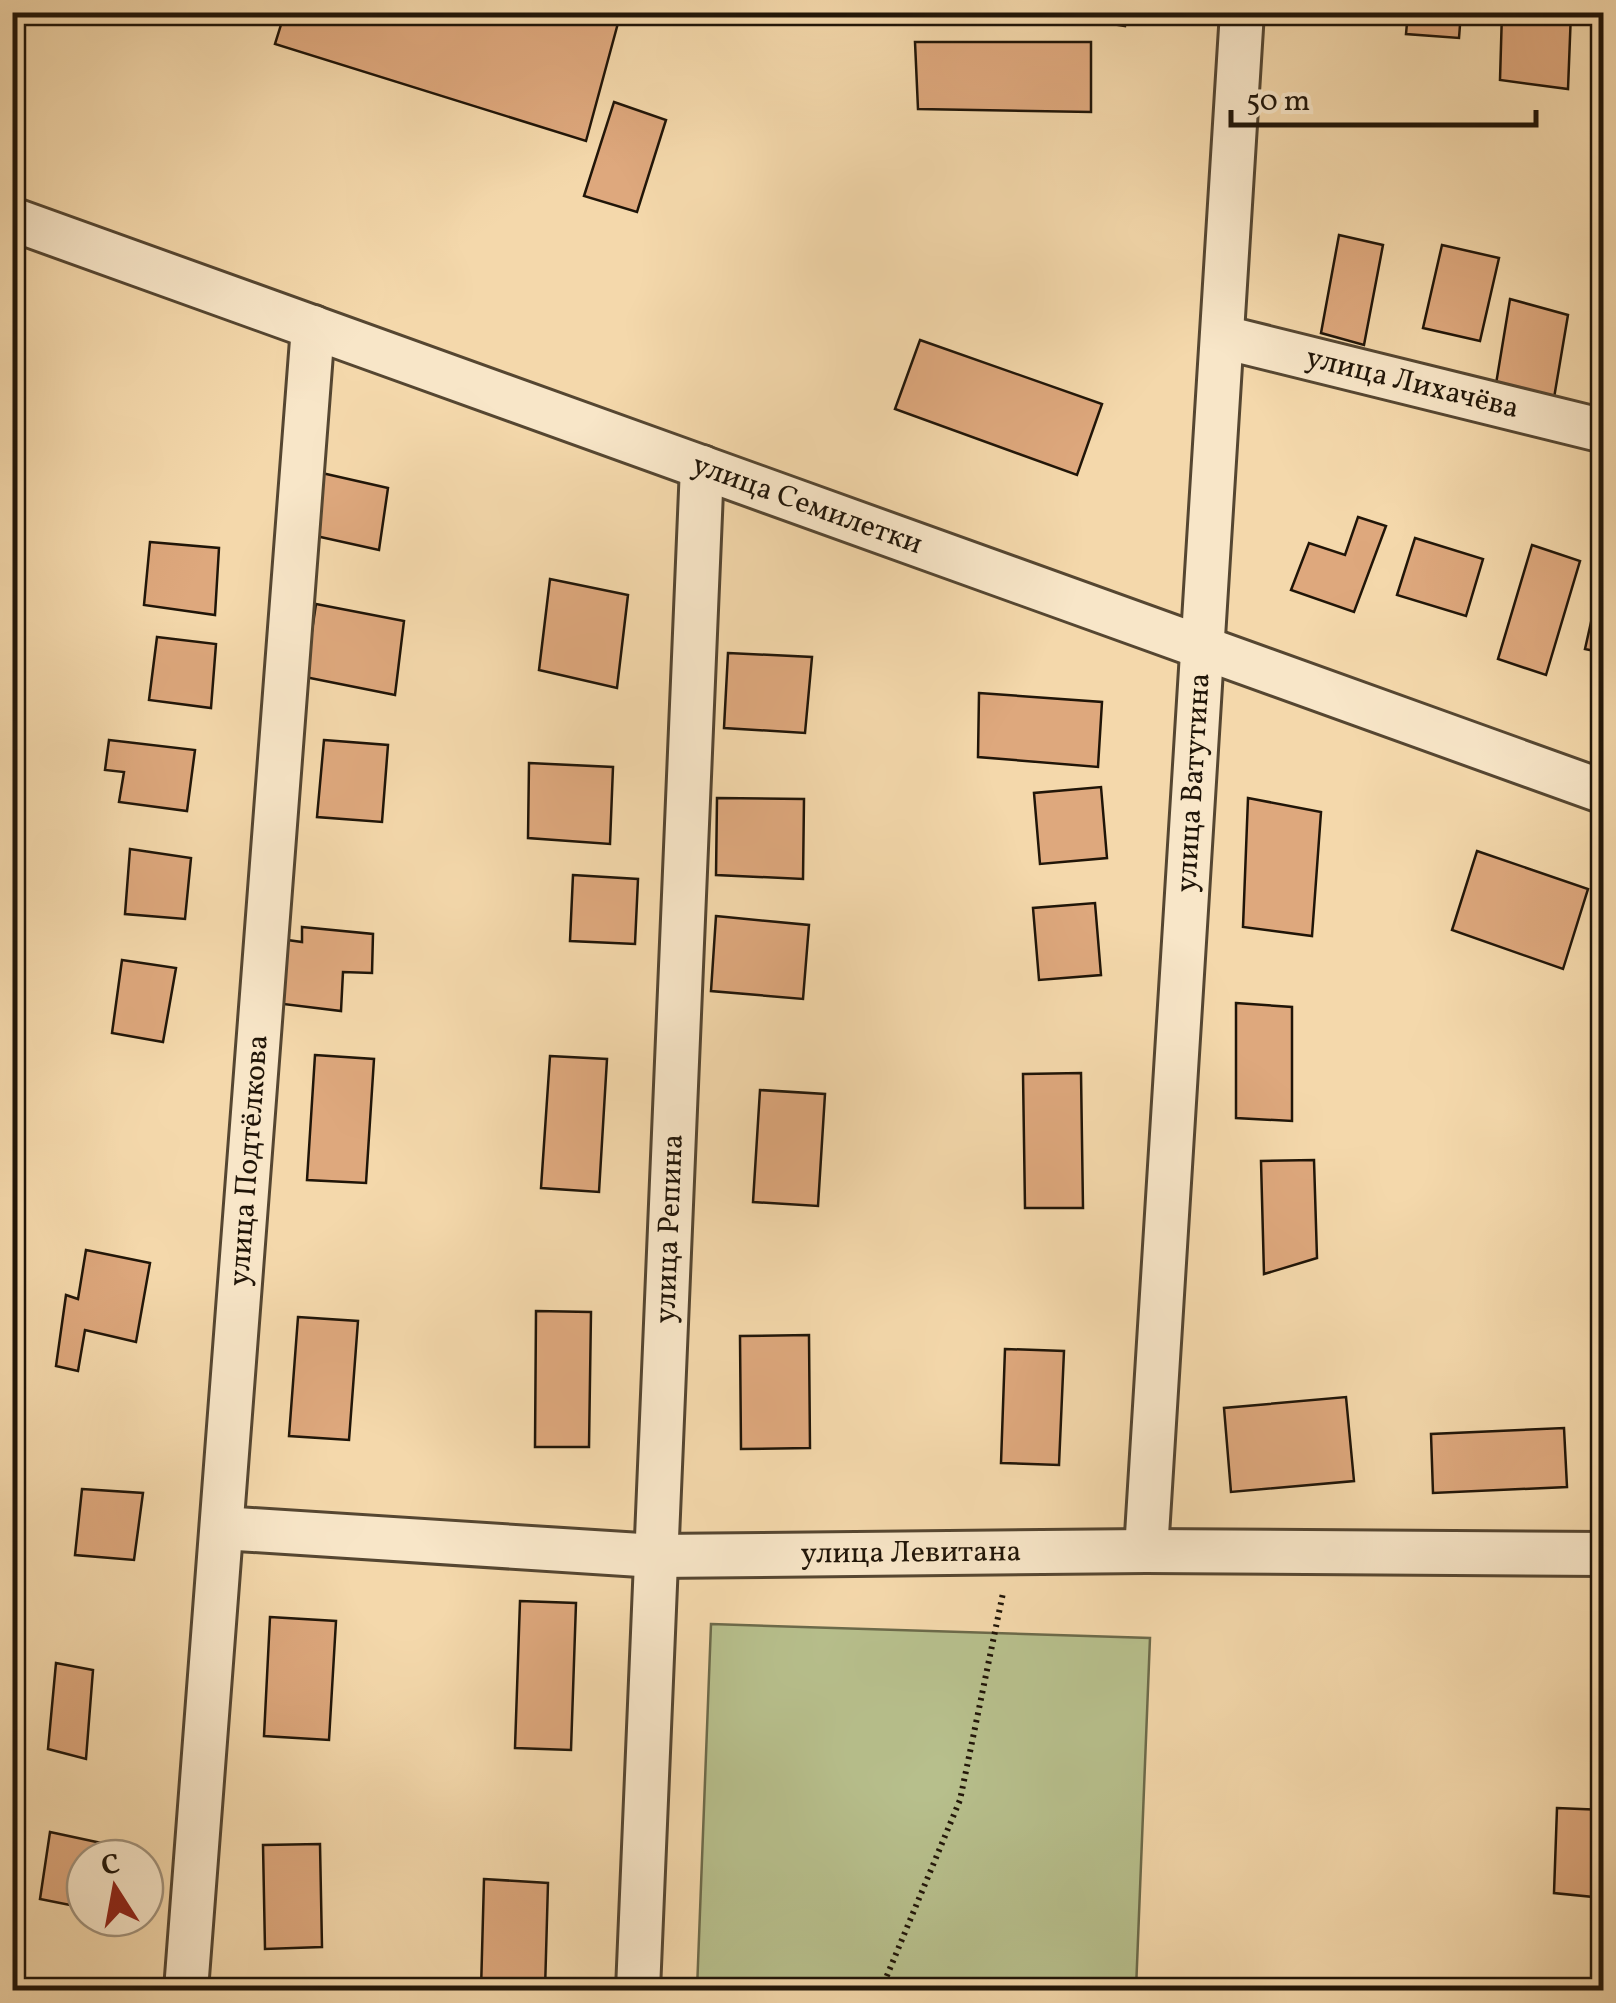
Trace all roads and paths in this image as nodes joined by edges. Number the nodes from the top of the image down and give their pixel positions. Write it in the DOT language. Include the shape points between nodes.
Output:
graph roads {
  1 [pos="1242,12"];
  2 [pos="12,219"];
  3 [pos="313,327"];
  4 [pos="1224,337"];
  5 [pos="1604,431"];
  6 [pos="702,467"];
  7 [pos="1203,648"];
  8 [pos="1604,792"];
  9 [pos="222,1528"];
  10 [pos="1146,1551"];
  11 [pos="1011,1552"];
  12 [pos="1604,1554"];
  13 [pos="656,1556"];
  14 [pos="186,1990"];
  15 [pos="638,1990"];
  16 [pos="882,1990"];
  1 -- 4 [label="street, улица Ватутина"];
  2 -- 3 [label="street, улица Семилетки"];
  3 -- 6 [label="street, улица Семилетки"];
  3 -- 9 [label="street, улица Подтёлкова"];
  4 -- 5 [label="street, улица Лихачёва"];
  4 -- 7 [label="street, улица Ватутина"];
  6 -- 7 [label="street, улица Семилетки"];
  6 -- 13 [label="street, улица Репина"];
  7 -- 8 [label="street, улица Семилетки"];
  7 -- 10 [label="street, улица Ватутина"];
  9 -- 13 [label="street, улица Левитана"];
  9 -- 14 [label="street, улица Подтёлкова"];
  10 -- 11 [label="street, улица Левитана"];
  10 -- 12 [label="street, улица Левитана"];
  11 -- 13 [label="street, улица Левитана"];
  11 -- 16 [label="path" via="960,1800"];
  13 -- 15 [label="street, улица Репина"];
}
